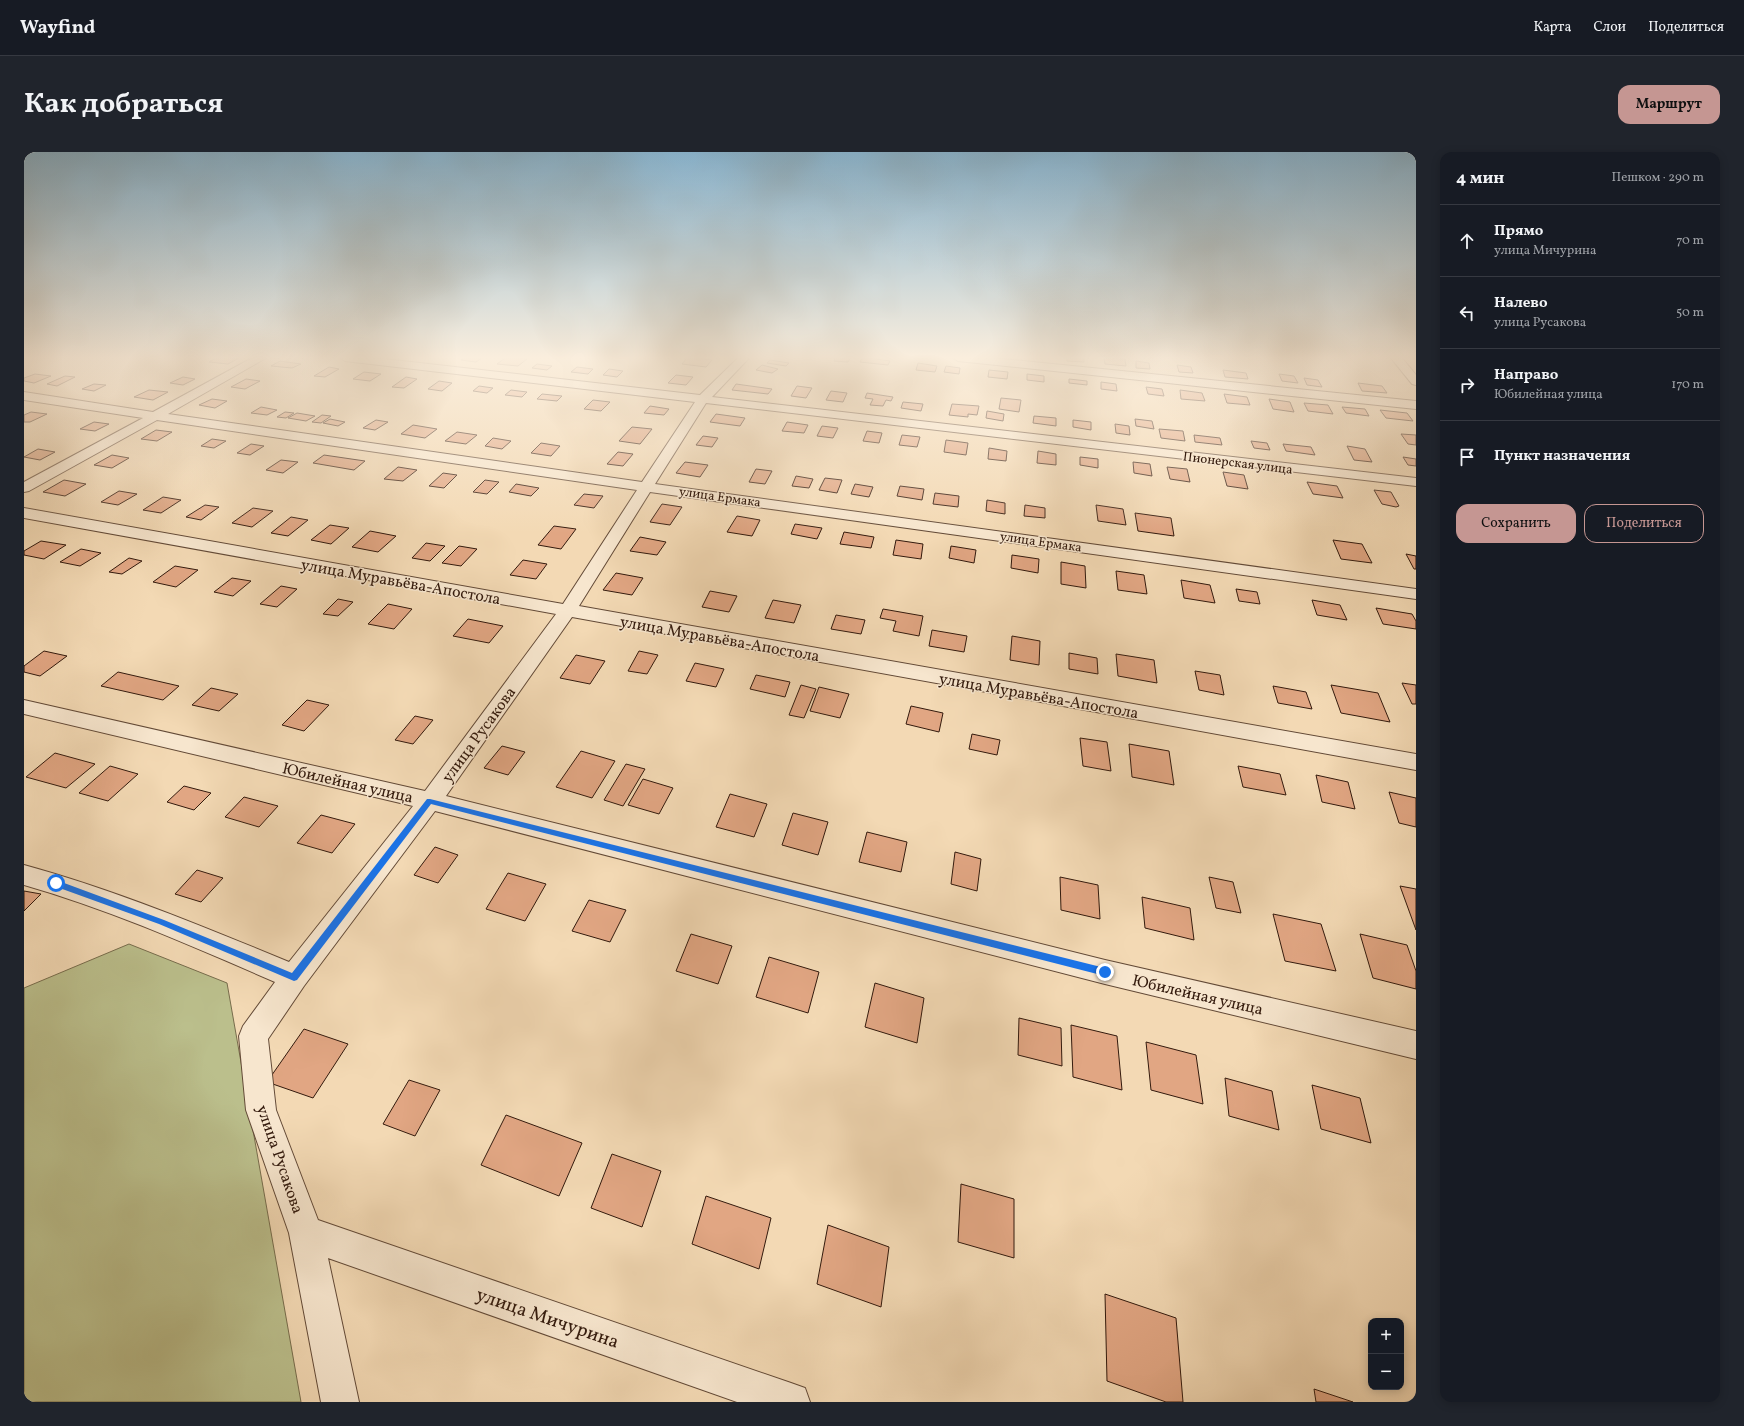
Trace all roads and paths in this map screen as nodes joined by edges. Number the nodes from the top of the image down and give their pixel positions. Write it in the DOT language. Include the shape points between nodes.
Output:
graph roads {
  1 [pos="156,416"];
  2 [pos="158,416"];
  3 [pos="692,416"];
  4 [pos="844,416"];
  5 [pos="1416,482"];
  6 [pos="648,486"];
  7 [pos="24,488"];
  8 [pos="24,513"];
  9 [pos="1416,594"];
  10 [pos="567,611"];
  11 [pos="24,706"];
  12 [pos="1416,762"];
  13 [pos="430,801"];
  14 [pos="24,875"];
  15 [pos="294,977"];
  16 [pos="1416,1045"];
  17 [pos="306,1233"];
  18 [pos="340,1402"];
  19 [pos="791,1402"];
  1 -- 7 [label="street"];
  2 -- 6 [label="street, улица Ермака"];
  3 -- 6 [label="street, улица Русакова"];
  4 -- 5 [label="street, Пионерская улица"];
  6 -- 9 [label="street, улица Ермака"];
  6 -- 10 [label="street, улица Русакова"];
  8 -- 10 [label="street, улица Муравьёва-Апостола"];
  10 -- 12 [label="street, улица Муравьёва-Апостола"];
  10 -- 13 [label="street, улица Русакова"];
  11 -- 13 [label="street, Юбилейная улица"];
  13 -- 15 [label="street, улица Русакова"];
  13 -- 16 [label="street, Юбилейная улица" via="1097,970"];
  14 -- 15 [label="street" via="56,883 162,922"];
  15 -- 17 [label="street, улица Русакова" via="253,1036 261,1110"];
  17 -- 18 [label="street, улица Русакова"];
  17 -- 19 [label="street, улица Мичурина"];
}
